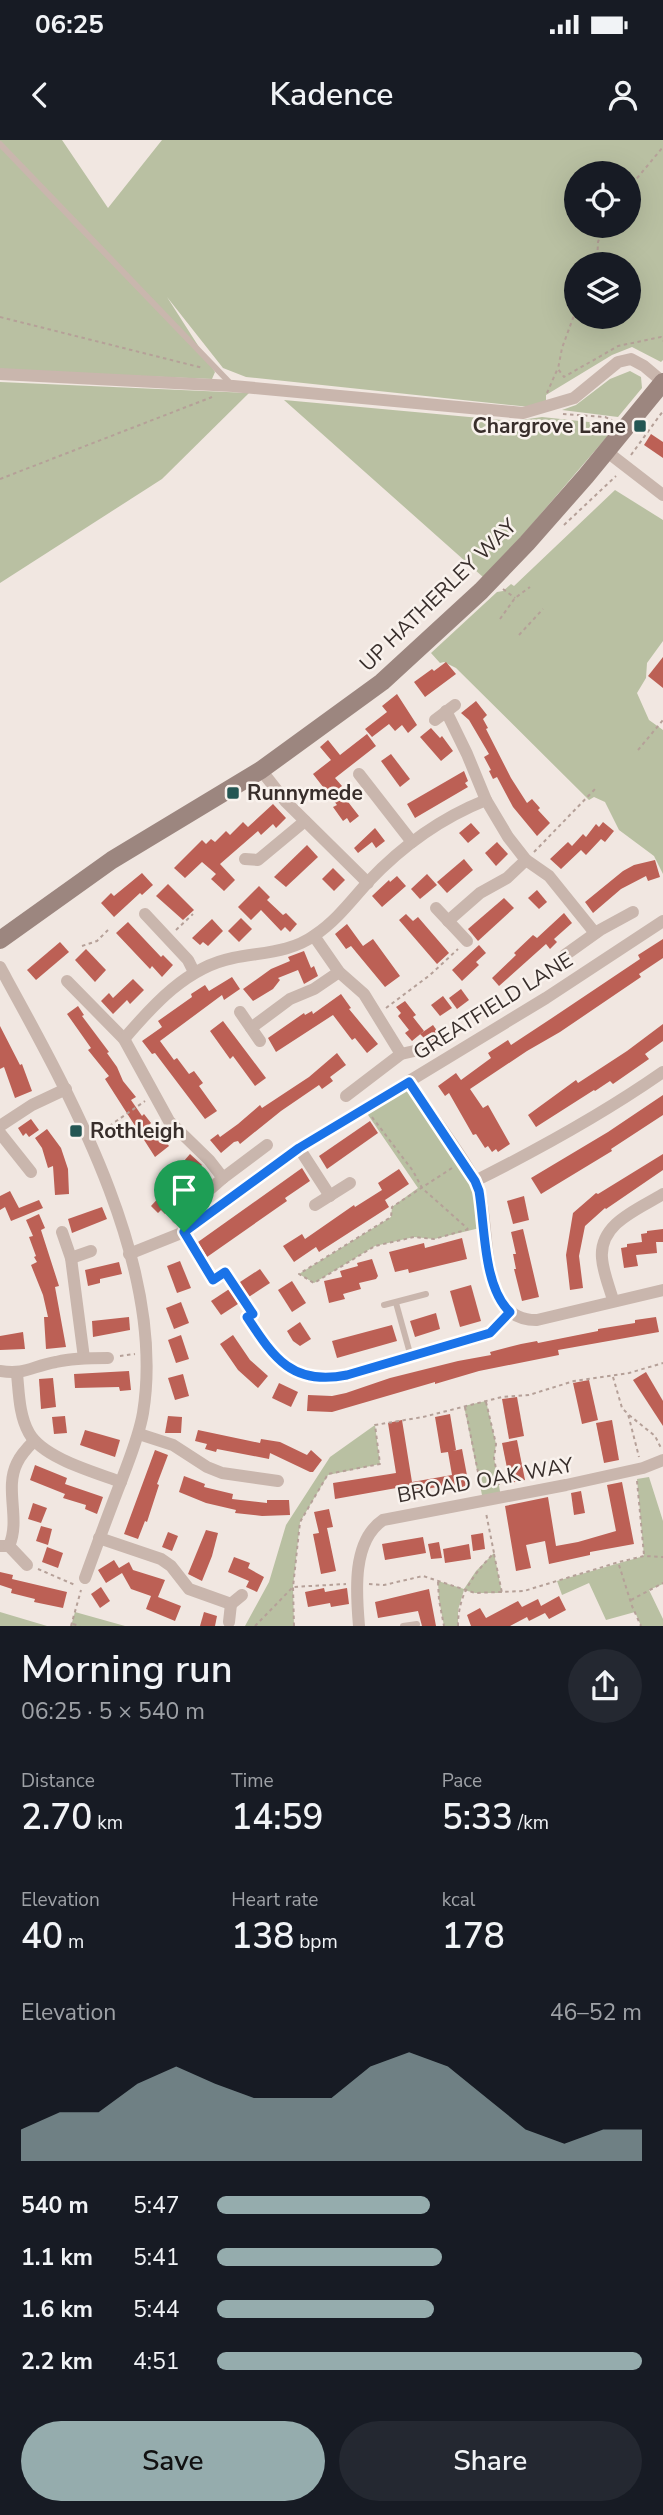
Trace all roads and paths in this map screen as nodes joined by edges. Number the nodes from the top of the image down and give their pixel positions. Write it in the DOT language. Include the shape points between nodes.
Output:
graph roads {
  1 [pos="0,144"];
  2 [pos="663,147"];
  3 [pos="641,173"];
  4 [pos="0,317"];
  5 [pos="569,329"];
  6 [pos="663,333"];
  7 [pos="660,337"];
  8 [pos="663,341"];
  9 [pos="216,368"];
  10 [pos="558,369"];
  11 [pos="0,374"];
  12 [pos="555,376"];
  13 [pos="564,377"];
  14 [pos="663,382"];
  15 [pos="217,385"];
  16 [pos="233,386"];
  17 [pos="551,411"];
  18 [pos="626,426"];
  19 [pos="606,451"];
  20 [pos="0,479"];
  21 [pos="663,495"];
  22 [pos="499,586"];
  23 [pos="530,587"];
  24 [pos="515,598"];
  25 [pos="543,608"];
  26 [pos="500,619"];
  27 [pos="519,635"];
  28 [pos="435,720"];
  29 [pos="663,720"];
  30 [pos="638,750"];
  31 [pos="261,770"];
  32 [pos="359,774"];
  33 [pos="597,787"];
  34 [pos="486,800"];
  35 [pos="305,821"];
  36 [pos="412,842"];
  37 [pos="526,860"];
  38 [pos="256,862"];
  39 [pos="368,883"];
  40 [pos="436,908"];
  41 [pos="633,912"];
  42 [pos="145,914"];
  43 [pos="193,914"];
  44 [pos="448,921"];
  45 [pos="663,921"];
  46 [pos="108,930"];
  47 [pos="595,933"];
  48 [pos="314,936"];
  49 [pos="167,938"];
  50 [pos="0,940"];
  51 [pos="467,942"];
  52 [pos="82,946"];
  53 [pos="565,955"];
  54 [pos="0,967"];
  55 [pos="194,972"];
  56 [pos="339,972"];
  57 [pos="70,988"];
  58 [pos="240,1012"];
  59 [pos="377,1014"];
  60 [pos="251,1028"];
  61 [pos="124,1039"];
  62 [pos="260,1041"];
  63 [pos="423,1049"];
  64 [pos="401,1054"];
  65 [pos="663,1072"];
  66 [pos="409,1082"];
  67 [pos="66,1089"];
  68 [pos="155,1094"];
  69 [pos="346,1096"];
  70 [pos="365,1108"];
  71 [pos="0,1126"];
  72 [pos="0,1133"];
  73 [pos="88,1140"];
  74 [pos="267,1145"];
  75 [pos="299,1148"];
  76 [pos="462,1161"];
  77 [pos="31,1172"];
  78 [pos="223,1178"];
  79 [pos="475,1181"];
  80 [pos="351,1183"];
  81 [pos="422,1188"];
  82 [pos="663,1194"];
  83 [pos="330,1196"];
  84 [pos="316,1205"];
  85 [pos="177,1218"];
  86 [pos="484,1227"];
  87 [pos="469,1229"];
  88 [pos="62,1232"];
  89 [pos="184,1232"];
  90 [pos="92,1251"];
  91 [pos="129,1255"];
  92 [pos="71,1258"];
  93 [pos="663,1290"];
  94 [pos="426,1294"];
  95 [pos="613,1300"];
  96 [pos="396,1303"];
  97 [pos="384,1305"];
  98 [pos="510,1312"];
  99 [pos="253,1314"];
  100 [pos="147,1353"];
  101 [pos="411,1357"];
  102 [pos="84,1358"];
  103 [pos="108,1358"];
  104 [pos="663,1363"];
  105 [pos="0,1371"];
  106 [pos="17,1374"];
  107 [pos="613,1376"];
  108 [pos="486,1401"];
  109 [pos="464,1406"];
  110 [pos="628,1414"];
  111 [pos="139,1434"];
  112 [pos="34,1441"];
  113 [pos="663,1452"];
  114 [pos="663,1460"];
  115 [pos="639,1469"];
  116 [pos="278,1481"];
  117 [pos="121,1482"];
  118 [pos="501,1497"];
  119 [pos="483,1500"];
  120 [pos="99,1538"];
  121 [pos="5,1546"];
  122 [pos="494,1553"];
  123 [pos="644,1556"];
  124 [pos="663,1558"];
  125 [pos="619,1562"];
  126 [pos="27,1565"];
  127 [pos="438,1581"];
  128 [pos="83,1583"];
  129 [pos="359,1583"];
  130 [pos="663,1583"];
  131 [pos="293,1587"];
  132 [pos="464,1589"];
  133 [pos="502,1593"];
  134 [pos="630,1600"];
  135 [pos="229,1622"];
  136 [pos="417,1624"];
  137 [pos="71,1625"];
  138 [pos="80,1626"];
  139 [pos="255,1626"];
  140 [pos="294,1626"];
  141 [pos="359,1626"];
  142 [pos="403,1626"];
  143 [pos="444,1626"];
  144 [pos="458,1626"];
  145 [pos="641,1626"];
  1 -- 9 [label="lane"];
  2 -- 3 [label="path"];
  4 -- 9 [label="path"];
  5 -- 10 [label="path"];
  6 -- 7 [label="path"];
  7 -- 8 [label="path"];
  7 -- 13 [label="path" via="618,346"];
  9 -- 16 [label="lane"];
  10 -- 12 [label="path"];
  10 -- 13 [label="path"];
  11 -- 15 [label="street"];
  12 -- 13 [label="path" via="559,380"];
  12 -- 17 [label="path" via="547,391"];
  14 -- 17 [label="street" via="631,359 618,362 575,398"];
  14 -- 18 [label="street, UP HATHERLEY WAY"];
  15 -- 16 [label="street"];
  15 -- 20 [label="path" via="216,396"];
  16 -- 17 [label="street" via="523,413"];
  17 -- 18 [label="path" via="605,417"];
  18 -- 19 [label="street, UP HATHERLEY WAY"];
  19 -- 21 [label="street"];
  19 -- 31 [label="street, UP HATHERLEY WAY" via="527,543 437,633 382,682"];
  22 -- 24 [label="path"];
  23 -- 24 [label="path"];
  24 -- 26 [label="path"];
  25 -- 27 [label="path"];
  28 -- 34 [label="street" via="450,708"];
  29 -- 30 [label="path"];
  31 -- 35 [label="street"];
  31 -- 50 [label="street, UP HATHERLEY WAY" via="112,860"];
  32 -- 36 [label="street"];
  33 -- 37 [label="path"];
  34 -- 36 [label="street"];
  34 -- 37 [label="street"];
  35 -- 38 [label="street"];
  35 -- 39 [label="street"];
  36 -- 39 [label="street"];
  37 -- 44 [label="street"];
  37 -- 47 [label="street" via="549,876"];
  39 -- 48 [label="street"];
  40 -- 44 [label="street"];
  41 -- 47 [label="street"];
  42 -- 49 [label="street"];
  43 -- 49 [label="path"];
  44 -- 51 [label="street"];
  45 -- 66 [label="street, GREATFIELD LANE"];
  46 -- 52 [label="path" via="97,941"];
  47 -- 53 [label="street"];
  48 -- 55 [label="street" via="282,950 232,958"];
  48 -- 56 [label="street"];
  49 -- 55 [label="street"];
  51 -- 59 [label="path"];
  54 -- 67 [label="street"];
  55 -- 61 [label="street"];
  56 -- 59 [label="street"];
  56 -- 60 [label="street" via="290,999"];
  57 -- 61 [label="street"];
  58 -- 60 [label="street"];
  59 -- 64 [label="street"];
  60 -- 62 [label="street"];
  61 -- 68 [label="street"];
  63 -- 64 [label="street"];
  64 -- 69 [label="street"];
  65 -- 79 [label="street" via="567,1134"];
  66 -- 70 [label="street, GREATFIELD LANE"];
  66 -- 76 [label="street"];
  67 -- 71 [label="street"];
  67 -- 73 [label="street"];
  68 -- 73 [label="path"];
  68 -- 78 [label="street" via="169,1121"];
  70 -- 75 [label="street, GREATFIELD LANE"];
  70 -- 81 [label="path"];
  72 -- 77 [label="street"];
  73 -- 91 [label="street"];
  74 -- 78 [label="street"];
  75 -- 83 [label="street"];
  75 -- 89 [label="street, GREATFIELD LANE"];
  76 -- 79 [label="street"];
  76 -- 81 [label="path"];
  78 -- 85 [label="street"];
  79 -- 86 [label="street"];
  80 -- 83 [label="street"];
  81 -- 87 [label="path"];
  81 -- 87 [label="path" via="392,1207 391,1217 299,1274 314,1283 375,1246"];
  82 -- 95 [label="street" via="618,1222 604,1239 602,1261"];
  83 -- 84 [label="street"];
  86 -- 87 [label="path"];
  86 -- 98 [label="street" via="492,1275 501,1303"];
  88 -- 92 [label="street"];
  89 -- 91 [label="street, GREATFIELD LANE"];
  89 -- 99 [label="path" via="213,1280 225,1272"];
  90 -- 92 [label="street"];
  91 -- 100 [label="street"];
  92 -- 102 [label="street"];
  93 -- 95 [label="street"];
  94 -- 96 [label="lane"];
  95 -- 98 [label="street" via="537,1320"];
  96 -- 97 [label="lane"];
  96 -- 101 [label="lane"];
  98 -- 101 [label="street" via="490,1333"];
  99 -- 101 [label="street" via="247,1317 273,1356 306,1374 336,1377"];
  100 -- 103 [label="path"];
  100 -- 111 [label="street"];
  102 -- 103 [label="street"];
  102 -- 106 [label="street"];
  104 -- 107 [label="path"];
  105 -- 106 [label="street"];
  106 -- 112 [label="street" via="20,1403"];
  107 -- 108 [label="path"];
  107 -- 110 [label="path"];
  108 -- 109 [label="path"];
  108 -- 118 [label="path"];
  109 -- 119 [label="path"];
  109 -- 131 [label="path" via="375,1425 380,1464 328,1474 300,1522"];
  110 -- 113 [label="path" via="655,1436"];
  110 -- 115 [label="path"];
  111 -- 116 [label="street" via="173,1445 207,1467 249,1484"];
  111 -- 117 [label="street"];
  112 -- 117 [label="street"];
  112 -- 121 [label="street" via="13,1471 15,1530"];
  114 -- 115 [label="street, BROAD OAK WAY"];
  115 -- 118 [label="street, BROAD OAK WAY"];
  115 -- 123 [label="path"];
  117 -- 120 [label="street"];
  118 -- 119 [label="street, BROAD OAK WAY"];
  119 -- 122 [label="path"];
  119 -- 129 [label="street, BROAD OAK WAY" via="383,1520 364,1542"];
  120 -- 128 [label="street"];
  120 -- 135 [label="street" via="161,1559 189,1588 236,1600"];
  121 -- 126 [label="street"];
  122 -- 132 [label="path"];
  122 -- 133 [label="path"];
  123 -- 124 [label="path"];
  123 -- 125 [label="path"];
  125 -- 133 [label="path" via="524,1591"];
  125 -- 134 [label="path"];
  126 -- 128 [label="path"];
  127 -- 129 [label="path" via="423,1576 384,1585"];
  127 -- 132 [label="path"];
  127 -- 143 [label="path"];
  128 -- 137 [label="path"];
  129 -- 131 [label="path"];
  129 -- 141 [label="street, BROAD OAK WAY"];
  130 -- 134 [label="path"];
  131 -- 139 [label="path"];
  131 -- 140 [label="path"];
  132 -- 133 [label="path"];
  132 -- 144 [label="path"];
  134 -- 145 [label="path"];
  136 -- 142 [label="lane"];
  137 -- 138 [label="path"];
}
